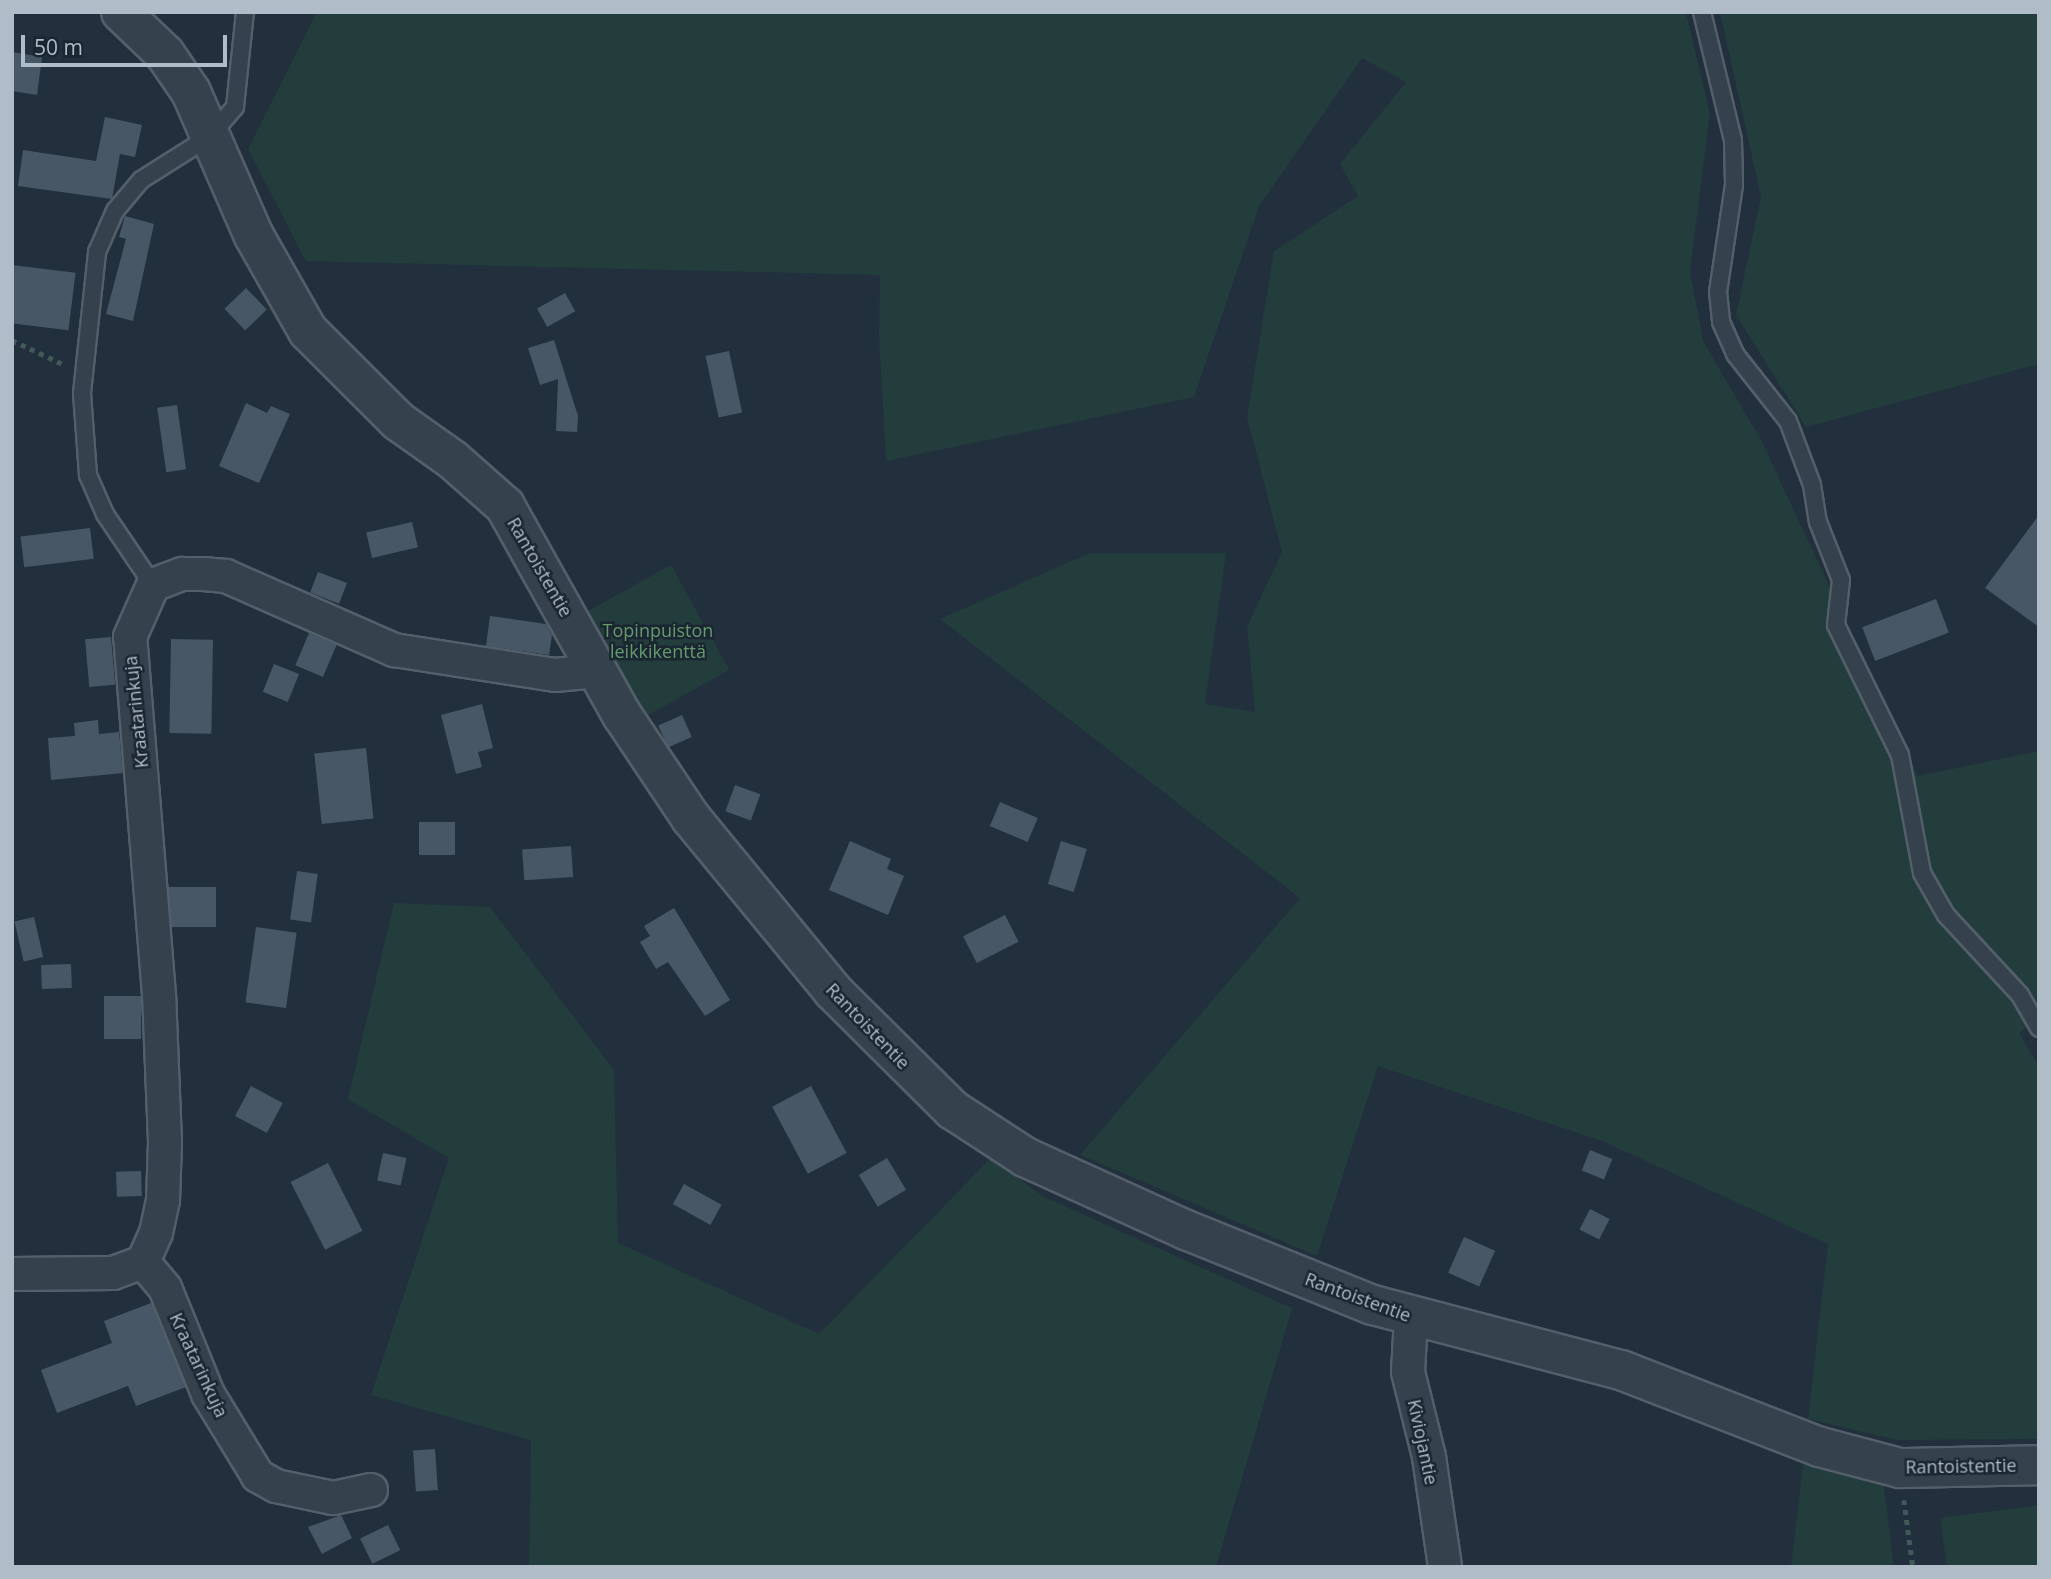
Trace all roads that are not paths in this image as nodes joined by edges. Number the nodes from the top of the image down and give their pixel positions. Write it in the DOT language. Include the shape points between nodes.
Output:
graph roads {
  1 [pos="121,12"];
  2 [pos="245,12"];
  3 [pos="1702,12"];
  4 [pos="209,137"];
  5 [pos="153,585"];
  6 [pos="598,670"];
  7 [pos="2039,1028"];
  8 [pos="143,1262"];
  9 [pos="12,1274"];
  10 [pos="1411,1317"];
  11 [pos="2039,1465"];
  12 [pos="371,1490"];
  13 [pos="1445,1567"];
  1 -- 4 [label="street, Rantoistentie" via="149,36 178,72"];
  2 -- 4 [label="lane" via="235,107"];
  3 -- 7 [label="lane" via="1733,140 1734,185 1718,292 1721,322 1735,354 1788,421 1812,485 1818,522 1840,580 1836,625 1900,755 1922,873 1946,915 2020,995"];
  4 -- 5 [label="lane" via="141,180 115,211 97,252 84,373 88,475 105,514"];
  4 -- 6 [label="street, Rantoistentie" via="254,236 308,331 398,421 505,506"];
  5 -- 6 [label="street" via="182,574 226,576 394,650 555,675"];
  5 -- 8 [label="street, Kraatarinkuja" via="130,637 159,995 165,1142 163,1200"];
  6 -- 10 [label="street, Rantoistentie" via="622,715 691,818 786,937 884,1046 953,1110 1025,1157 1173,1224"];
  8 -- 9 [label="street" via="113,1272"];
  8 -- 12 [label="street, Kraatarinkuja" via="164,1289 208,1394 258,1476 276,1486 333,1499"];
  10 -- 11 [label="street, Rantoistentie" via="1621,1370 1820,1447 1900,1468"];
  10 -- 13 [label="street, Kiviojantie" via="1408,1372 1429,1457"];
}
